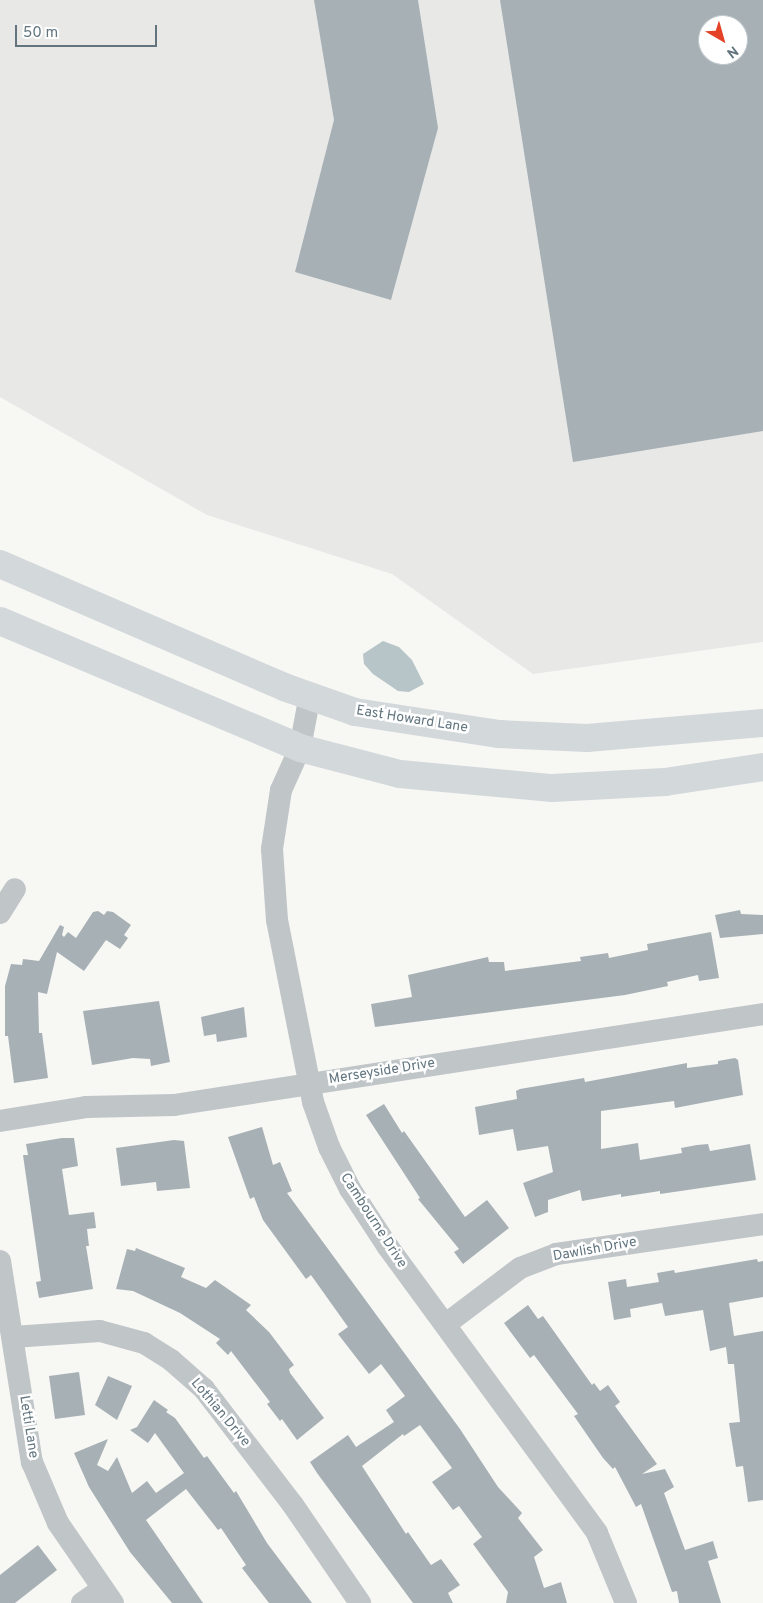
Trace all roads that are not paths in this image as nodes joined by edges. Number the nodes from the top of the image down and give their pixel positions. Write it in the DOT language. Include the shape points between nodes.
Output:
graph roads {
  1 [pos="0,564"];
  2 [pos="0,621"];
  3 [pos="310,696"];
  4 [pos="763,722"];
  5 [pos="300,748"];
  6 [pos="763,767"];
  7 [pos="15,889"];
  8 [pos="0,913"];
  9 [pos="763,1014"];
  10 [pos="308,1083"];
  11 [pos="0,1121"];
  12 [pos="763,1224"];
  13 [pos="0,1261"];
  14 [pos="446,1324"];
  15 [pos="13,1337"];
  16 [pos="107,1596"];
  17 [pos="82,1603"];
  18 [pos="360,1603"];
  19 [pos="626,1603"];
  1 -- 3 [label="main road, East Howard Lane"];
  2 -- 5 [label="main road"];
  3 -- 4 [label="main road, East Howard Lane" via="355,712 506,734 587,738"];
  3 -- 5 [label="street, Cambourne Drive"];
  5 -- 6 [label="main road" via="400,774 552,788 665,782"];
  5 -- 10 [label="street, Cambourne Drive" via="281,790 272,849 277,920"];
  7 -- 8 [label="street"];
  9 -- 10 [label="street, Merseyside Drive"];
  10 -- 11 [label="street, Merseyside Drive" via="174,1105 86,1107"];
  10 -- 14 [label="street, Cambourne Drive" via="329,1147 350,1189 388,1247"];
  12 -- 14 [label="street, Dawlish Drive" via="556,1254 520,1268"];
  13 -- 15 [label="street, Letti Lane"];
  14 -- 19 [label="street, Cambourne Drive" via="597,1533"];
  15 -- 16 [label="street, Letti Lane" via="32,1462 58,1523"];
  15 -- 18 [label="street, Lothian Drive" via="100,1331 144,1343 171,1360 204,1389 293,1505"];
  16 -- 17 [label="street"];
}
